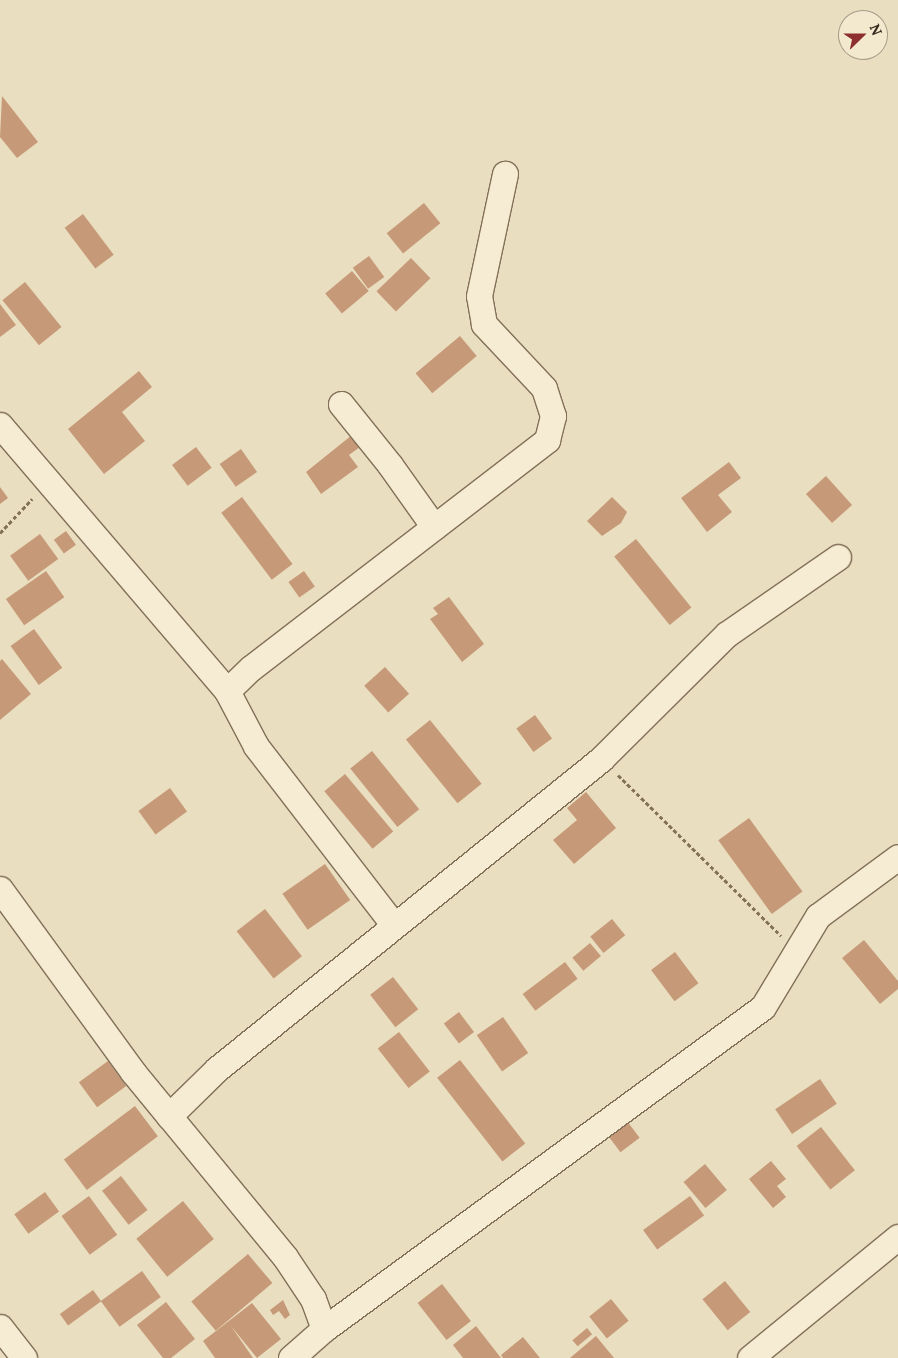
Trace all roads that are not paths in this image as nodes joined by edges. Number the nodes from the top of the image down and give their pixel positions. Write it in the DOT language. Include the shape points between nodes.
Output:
graph roads {
  1 [pos="505,174"];
  2 [pos="342,404"];
  3 [pos="0,425"];
  4 [pos="434,528"];
  5 [pos="838,557"];
  6 [pos="227,691"];
  7 [pos="898,857"];
  8 [pos="0,889"];
  9 [pos="393,924"];
  10 [pos="169,1116"];
  11 [pos="898,1237"];
  12 [pos="0,1327"];
  13 [pos="324,1329"];
  14 [pos="24,1358"];
  15 [pos="291,1358"];
  16 [pos="750,1358"];
  1 -- 4 [label="street" via="479,296 484,324 544,388 553,416 547,440"];
  2 -- 4 [label="street"];
  3 -- 6 [label="street"];
  4 -- 6 [label="street" via="251,668"];
  5 -- 9 [label="street" via="727,634 601,759"];
  6 -- 9 [label="street" via="256,746"];
  7 -- 13 [label="street" via="818,916 763,1007"];
  8 -- 10 [label="street" via="133,1072"];
  9 -- 10 [label="street" via="217,1069"];
  10 -- 13 [label="street" via="285,1257 313,1299"];
  11 -- 16 [label="street"];
  12 -- 14 [label="street"];
  13 -- 15 [label="street"];
}
